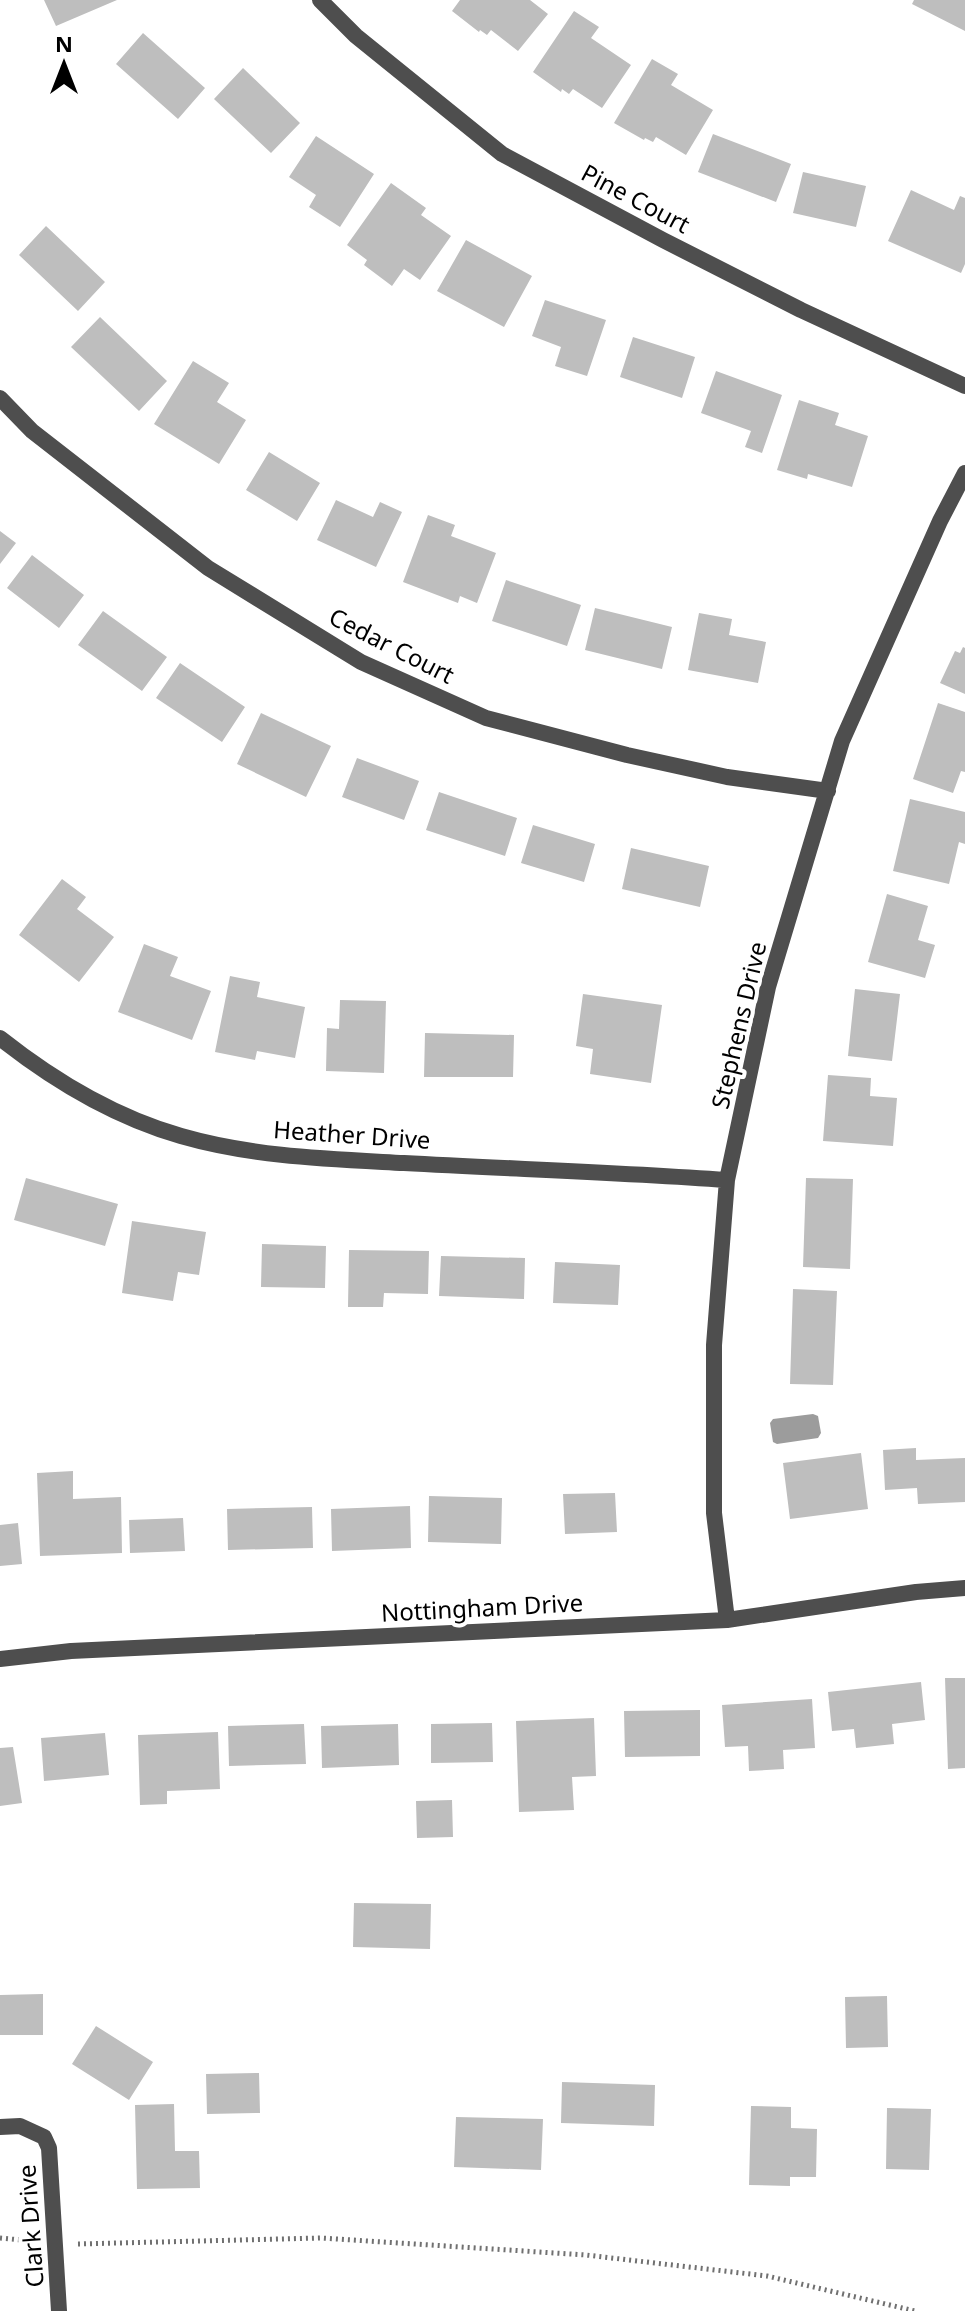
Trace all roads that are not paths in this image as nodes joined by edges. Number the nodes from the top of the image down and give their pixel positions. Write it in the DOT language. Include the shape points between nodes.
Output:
graph roads {
  1 [pos="320,0"];
  2 [pos="965,386"];
  3 [pos="0,398"];
  4 [pos="965,473"];
  5 [pos="828,791"];
  6 [pos="0,1038"];
  7 [pos="727,1180"];
  8 [pos="965,1588"];
  9 [pos="727,1620"];
  10 [pos="0,1659"];
  11 [pos="0,2127"];
  12 [pos="59,2311"];
  1 -- 2 [label="street, Pine Court" via="356,36 502,154 801,310"];
  3 -- 5 [label="street, Cedar Court" via="32,431 208,568 361,662 486,718 670,765"];
  4 -- 5 [label="street, Stephens Drive" via="842,741"];
  5 -- 7 [label="street, Stephens Drive" via="768,987"];
  6 -- 7 [label="street, Heather Drive" via="76,1090 131,1117 230,1147 309,1158"];
  7 -- 9 [label="street, Stephens Drive" via="714,1345 714,1513"];
  8 -- 9 [label="street, Nottingham Drive"];
  9 -- 10 [label="street, Nottingham Drive" via="71,1651"];
  11 -- 12 [label="street, Clark Drive" via="20,2126 44,2137 49,2148"];
}
